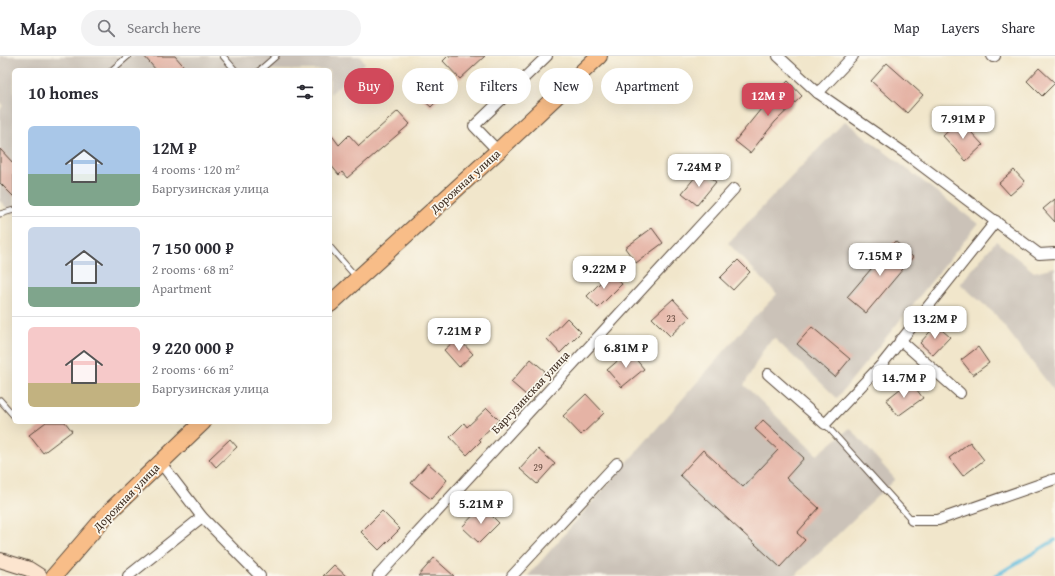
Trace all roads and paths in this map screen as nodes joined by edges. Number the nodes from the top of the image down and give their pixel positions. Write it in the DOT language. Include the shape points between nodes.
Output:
graph roads {
  1 [pos="128,56"];
  2 [pos="223,56"];
  3 [pos="276,56"];
  4 [pos="547,56"];
  5 [pos="599,56"];
  6 [pos="778,56"];
  7 [pos="853,56"];
  8 [pos="114,68"];
  9 [pos="233,68"];
  10 [pos="262,68"];
  11 [pos="818,93"];
  12 [pos="498,151"];
  13 [pos="734,189"];
  14 [pos="12,211"];
  15 [pos="0,214"];
  16 [pos="996,221"];
  17 [pos="332,249"];
  18 [pos="1055,253"];
  19 [pos="358,278"];
  20 [pos="332,302"];
  21 [pos="900,340"];
  22 [pos="768,374"];
  23 [pos="960,393"];
  24 [pos="0,400"];
  25 [pos="12,414"];
  26 [pos="201,424"];
  27 [pos="825,424"];
  28 [pos="160,462"];
  29 [pos="618,463"];
  30 [pos="1055,479"];
  31 [pos="202,517"];
  32 [pos="912,520"];
  33 [pos="0,560"];
  34 [pos="40,576"];
  35 [pos="54,576"];
  36 [pos="128,576"];
  37 [pos="260,576"];
  38 [pos="378,576"];
  39 [pos="512,576"];
  1 -- 8 [label="lane"];
  2 -- 9 [label="lane"];
  3 -- 10 [label="lane"];
  4 -- 12 [label="street" via="474,126"];
  5 -- 12 [label="main road, Дорожная улица"];
  6 -- 11 [label="street"];
  7 -- 11 [label="street"];
  11 -- 16 [label="street"];
  12 -- 19 [label="main road, Дорожная улица"];
  13 -- 38 [label="street, Баргузинская улица"];
  14 -- 15 [label="lane"];
  16 -- 18 [label="street" via="1039,254"];
  16 -- 21 [label="street"];
  17 -- 19 [label="lane"];
  19 -- 20 [label="main road, Дорожная улица"];
  21 -- 23 [label="street"];
  21 -- 27 [label="street"];
  22 -- 27 [label="street"];
  24 -- 25 [label="lane"];
  26 -- 28 [label="main road, Дорожная улица"];
  27 -- 32 [label="lane"];
  28 -- 31 [label="street"];
  28 -- 35 [label="main road, Дорожная улица" via="110,511"];
  29 -- 39 [label="street"];
  30 -- 32 [label="street" via="938,520"];
  31 -- 36 [label="street"];
  31 -- 37 [label="street"];
  33 -- 34 [label="street" via="29,569"];
}
